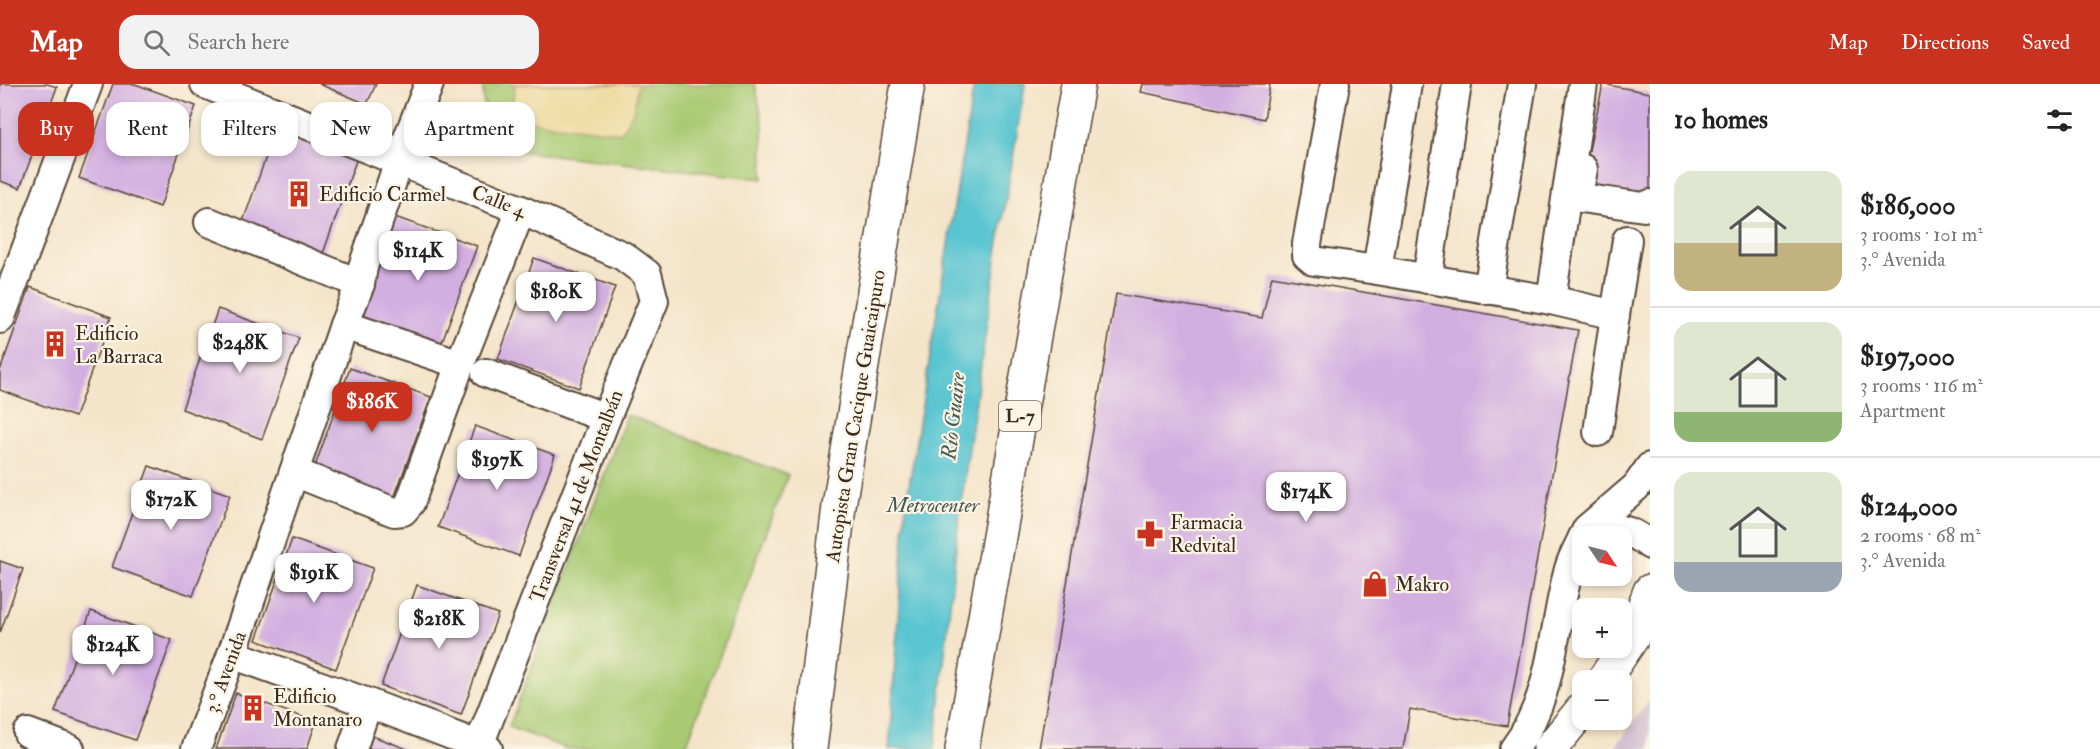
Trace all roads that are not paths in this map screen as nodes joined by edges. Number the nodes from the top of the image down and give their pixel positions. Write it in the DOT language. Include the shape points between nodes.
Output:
graph roads {
  1 [pos="88,84"];
  2 [pos="205,84"];
  3 [pos="429,84"];
  4 [pos="908,84"];
  5 [pos="1078,84"];
  6 [pos="1335,84"];
  7 [pos="1407,84"];
  8 [pos="1457,84"];
  9 [pos="1522,84"];
  10 [pos="1583,85"];
  11 [pos="399,161"];
  12 [pos="1650,204"];
  13 [pos="521,210"];
  14 [pos="209,222"];
  15 [pos="1627,240"];
  16 [pos="623,256"];
  17 [pos="1377,270"];
  18 [pos="1427,279"];
  19 [pos="360,284"];
  20 [pos="1488,290"];
  21 [pos="1551,300"];
  22 [pos="1615,315"];
  23 [pos="0,319"];
  24 [pos="344,325"];
  25 [pos="473,369"];
  26 [pos="606,418"];
  27 [pos="1598,432"];
  28 [pos="1650,467"];
  29 [pos="294,472"];
  30 [pos="1590,526"];
  31 [pos="1632,532"];
  32 [pos="1650,545"];
  33 [pos="1572,575"];
  34 [pos="1650,591"];
  35 [pos="232,654"];
  36 [pos="1610,670"];
  37 [pos="368,703"];
  38 [pos="1572,722"];
  39 [pos="28,733"];
  40 [pos="484,747"];
  41 [pos="70,749"];
  42 [pos="196,749"];
  43 [pos="352,749"];
  44 [pos="810,749"];
  45 [pos="963,749"];
  46 [pos="1514,749"];
  47 [pos="1550,749"];
  1 -- 23 [label="street"];
  2 -- 11 [label="street, Calle 4"];
  3 -- 11 [label="street, 3.° Avenida"];
  4 -- 44 [label="main road, Autopista Gran Cacique Guaicaipuro" via="839,506"];
  5 -- 45 [label="main road, L-7"];
  6 -- 17 [label="street" via="1307,255 1314,261"];
  7 -- 17 [label="street"];
  8 -- 18 [label="street"];
  9 -- 20 [label="street"];
  10 -- 12 [label="street" via="1597,95 1578,195 1644,207"];
  10 -- 21 [label="street"];
  11 -- 13 [label="street, Calle 4"];
  11 -- 19 [label="street, 3.° Avenida"];
  13 -- 16 [label="street, Calle 4"];
  13 -- 25 [label="street"];
  14 -- 19 [label="street"];
  15 -- 22 [label="street"];
  16 -- 26 [label="street, Transversal 41 de Montalbán" via="647,274 654,301"];
  17 -- 18 [label="street"];
  18 -- 20 [label="street"];
  19 -- 24 [label="street, 3.° Avenida"];
  20 -- 21 [label="street"];
  21 -- 22 [label="street"];
  22 -- 27 [label="street"];
  24 -- 25 [label="street"];
  24 -- 29 [label="street, 3.° Avenida"];
  25 -- 26 [label="street"];
  25 -- 29 [label="street" via="403,511 394,512"];
  26 -- 40 [label="street, Transversal 41 de Montalbán"];
  28 -- 30 [label="street" via="1636,487"];
  29 -- 35 [label="street, 3.° Avenida"];
  31 -- 32 [label="street"];
  33 -- 46 [label="street" via="1540,701"];
  34 -- 36 [label="main road" via="1632,638"];
  35 -- 37 [label="street"];
  35 -- 42 [label="street, 3.° Avenida"];
  37 -- 40 [label="street"];
  37 -- 43 [label="street"];
  38 -- 47 [label="main road"];
  39 -- 41 [label="street"];
}
